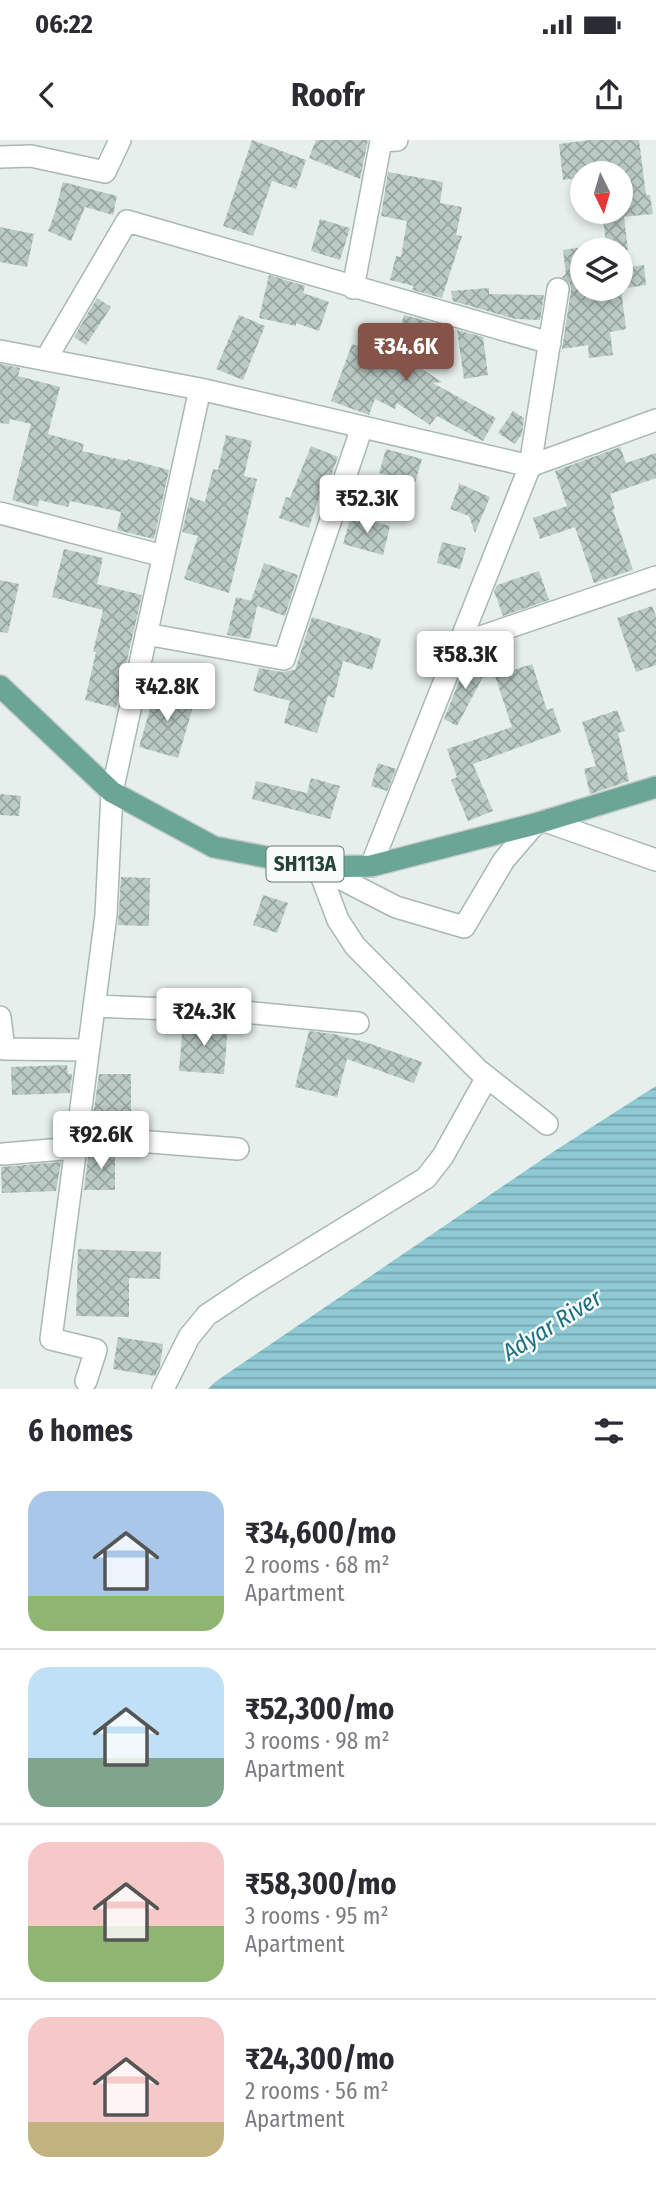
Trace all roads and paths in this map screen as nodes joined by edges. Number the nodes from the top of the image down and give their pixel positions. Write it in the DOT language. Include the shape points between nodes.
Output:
graph roads {
  1 [pos="120,140"];
  2 [pos="397,140"];
  3 [pos="33,148"];
  4 [pos="0,157"];
  5 [pos="353,288"];
  6 [pos="558,289"];
  7 [pos="550,343"];
  8 [pos="0,351"];
  9 [pos="46,359"];
  10 [pos="200,389"];
  11 [pos="656,420"];
  12 [pos="362,427"];
  13 [pos="530,466"];
  14 [pos="0,513"];
  15 [pos="163,556"];
  16 [pos="656,577"];
  17 [pos="146,634"];
  18 [pos="460,644"];
  19 [pos="0,686"];
  20 [pos="656,787"];
  21 [pos="112,792"];
  22 [pos="540,822"];
  23 [pos="656,860"];
  24 [pos="371,866"];
  25 [pos="318,867"];
  26 [pos="93,1006"];
  27 [pos="0,1017"];
  28 [pos="359,1023"];
  29 [pos="88,1049"];
  30 [pos="487,1077"];
  31 [pos="547,1124"];
  32 [pos="76,1142"];
  33 [pos="238,1149"];
  34 [pos="3,1154"];
  35 [pos="86,1381"];
  36 [pos="163,1389"];
  1 -- 3 [label="street" via="105,172"];
  2 -- 5 [label="street" via="382,141"];
  3 -- 4 [label="street"];
  5 -- 7 [label="street"];
  5 -- 9 [label="street" via="127,221"];
  6 -- 7 [label="street"];
  7 -- 13 [label="street"];
  8 -- 9 [label="street"];
  9 -- 10 [label="street"];
  10 -- 12 [label="street"];
  10 -- 15 [label="street"];
  11 -- 13 [label="street"];
  12 -- 13 [label="street"];
  12 -- 17 [label="street" via="284,659"];
  13 -- 18 [label="street"];
  14 -- 15 [label="street"];
  15 -- 17 [label="street"];
  16 -- 18 [label="street"];
  17 -- 21 [label="street"];
  18 -- 24 [label="street"];
  19 -- 21 [label="main road, SH113A"];
  20 -- 22 [label="main road, SH113A"];
  21 -- 25 [label="main road, SH113A" via="214,847"];
  21 -- 26 [label="street" via="106,915"];
  22 -- 23 [label="street"];
  22 -- 24 [label="main road, SH113A"];
  22 -- 25 [label="street" via="504,860 464,927 396,907"];
  24 -- 25 [label="main road, SH113A"];
  25 -- 30 [label="street" via="338,920 355,946"];
  26 -- 28 [label="street" via="244,1012"];
  26 -- 29 [label="street"];
  27 -- 29 [label="street" via="4,1049"];
  29 -- 32 [label="street"];
  30 -- 31 [label="street"];
  30 -- 36 [label="street" via="426,1178 207,1315 189,1337"];
  32 -- 33 [label="street"];
  32 -- 34 [label="street"];
  32 -- 35 [label="street" via="51,1339 96,1350"];
}
